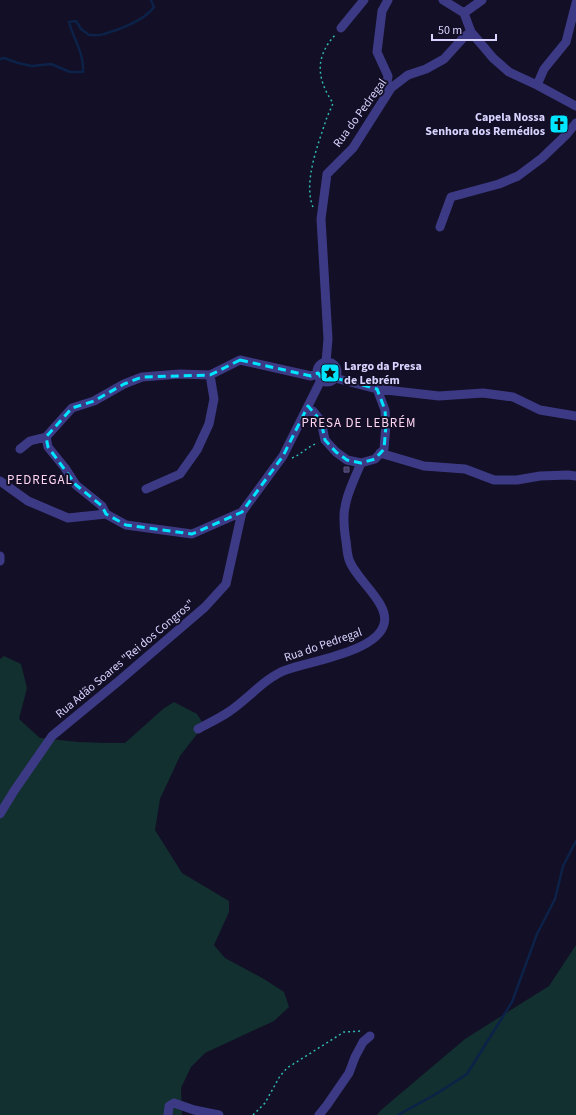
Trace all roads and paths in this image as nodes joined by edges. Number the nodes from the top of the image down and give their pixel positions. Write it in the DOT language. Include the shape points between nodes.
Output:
graph roads {
  1 [pos="364,0"];
  2 [pos="388,0"];
  3 [pos="443,0"];
  4 [pos="482,0"];
  5 [pos="576,2"];
  6 [pos="464,13"];
  7 [pos="341,28"];
  8 [pos="471,32"];
  9 [pos="537,85"];
  10 [pos="385,97"];
  11 [pos="576,106"];
  12 [pos="576,123"];
  13 [pos="321,219"];
  14 [pos="440,227"];
  15 [pos="326,362"];
  16 [pos="210,375"];
  17 [pos="319,376"];
  18 [pos="335,378"];
  19 [pos="376,389"];
  20 [pos="305,412"];
  21 [pos="576,416"];
  22 [pos="46,437"];
  23 [pos="325,440"];
  24 [pos="20,449"];
  25 [pos="380,453"];
  26 [pos="283,456"];
  27 [pos="361,463"];
  28 [pos="576,476"];
  29 [pos="0,481"];
  30 [pos="146,489"];
  31 [pos="242,512"];
  32 [pos="106,514"];
  33 [pos="0,556"];
  34 [pos="0,561"];
  35 [pos="198,729"];
  36 [pos="0,814"];
  37 [pos="370,1036"];
  38 [pos="168,1115"];
  39 [pos="219,1115"];
  40 [pos="253,1115"];
  41 [pos="319,1115"];
  1 -- 7 [label="street"];
  2 -- 10 [label="street" via="382,11 376,52 388,76"];
  3 -- 6 [label="street"];
  4 -- 6 [label="street"];
  5 -- 9 [label="street" via="566,42 544,69"];
  6 -- 8 [label="street"];
  7 -- 13 [label="path" via="326,48 320,67 320,78 333,103 317,148 310,188 311,202"];
  8 -- 9 [label="street" via="509,72"];
  8 -- 10 [label="street, Rua do Pedregal" via="444,59 408,75 391,88"];
  9 -- 11 [label="street"];
  10 -- 13 [label="street, Rua do Pedregal" via="352,148 327,174"];
  12 -- 14 [label="street" via="542,158 518,176 500,184 451,197"];
  13 -- 15 [label="street, Rua do Pedregal" via="328,339"];
  15 -- 17 [label="street" via="320,365"];
  15 -- 18 [label="street" via="336,368"];
  16 -- 17 [label="street" via="240,360"];
  16 -- 22 [label="street" via="142,377 94,401 72,408"];
  16 -- 30 [label="street" via="214,399 209,424 197,450 180,474"];
  17 -- 18 [label="street" via="327,382"];
  17 -- 20 [label="street"];
  18 -- 19 [label="street"];
  19 -- 21 [label="street" via="439,396 483,393 513,397 540,410"];
  19 -- 25 [label="street" via="385,410 386,425 384,449"];
  20 -- 23 [label="street" via="313,411 321,421"];
  20 -- 26 [label="street"];
  22 -- 24 [label="street" via="30,441"];
  22 -- 32 [label="street" via="48,447 66,468 76,485 102,506"];
  23 -- 26 [label="path" via="310,445 290,459"];
  23 -- 27 [label="street" via="347,460"];
  25 -- 27 [label="street" via="375,459"];
  25 -- 28 [label="street" via="424,466 465,470 494,480"];
  26 -- 31 [label="street"];
  27 -- 35 [label="street, Rua do Pedregal" via="351,488 344,520 349,561 380,605 384,615 385,623 380,633 374,640 362,646 275,675 230,712"];
  29 -- 32 [label="street" via="28,501 68,518"];
  31 -- 32 [label="street" via="192,534 126,525"];
  31 -- 36 [label="street, Rua Adão Soares \"Rei dos Congros\"" via="226,584 205,607 52,736"];
  33 -- 34 [label="street"];
  37 -- 40 [label="path" via="368,1031 344,1032 286,1068 265,1103"];
  37 -- 41 [label="street" via="363,1042 349,1073"];
  38 -- 39 [label="street" via="169,1106 174,1102 194,1110"];
}
